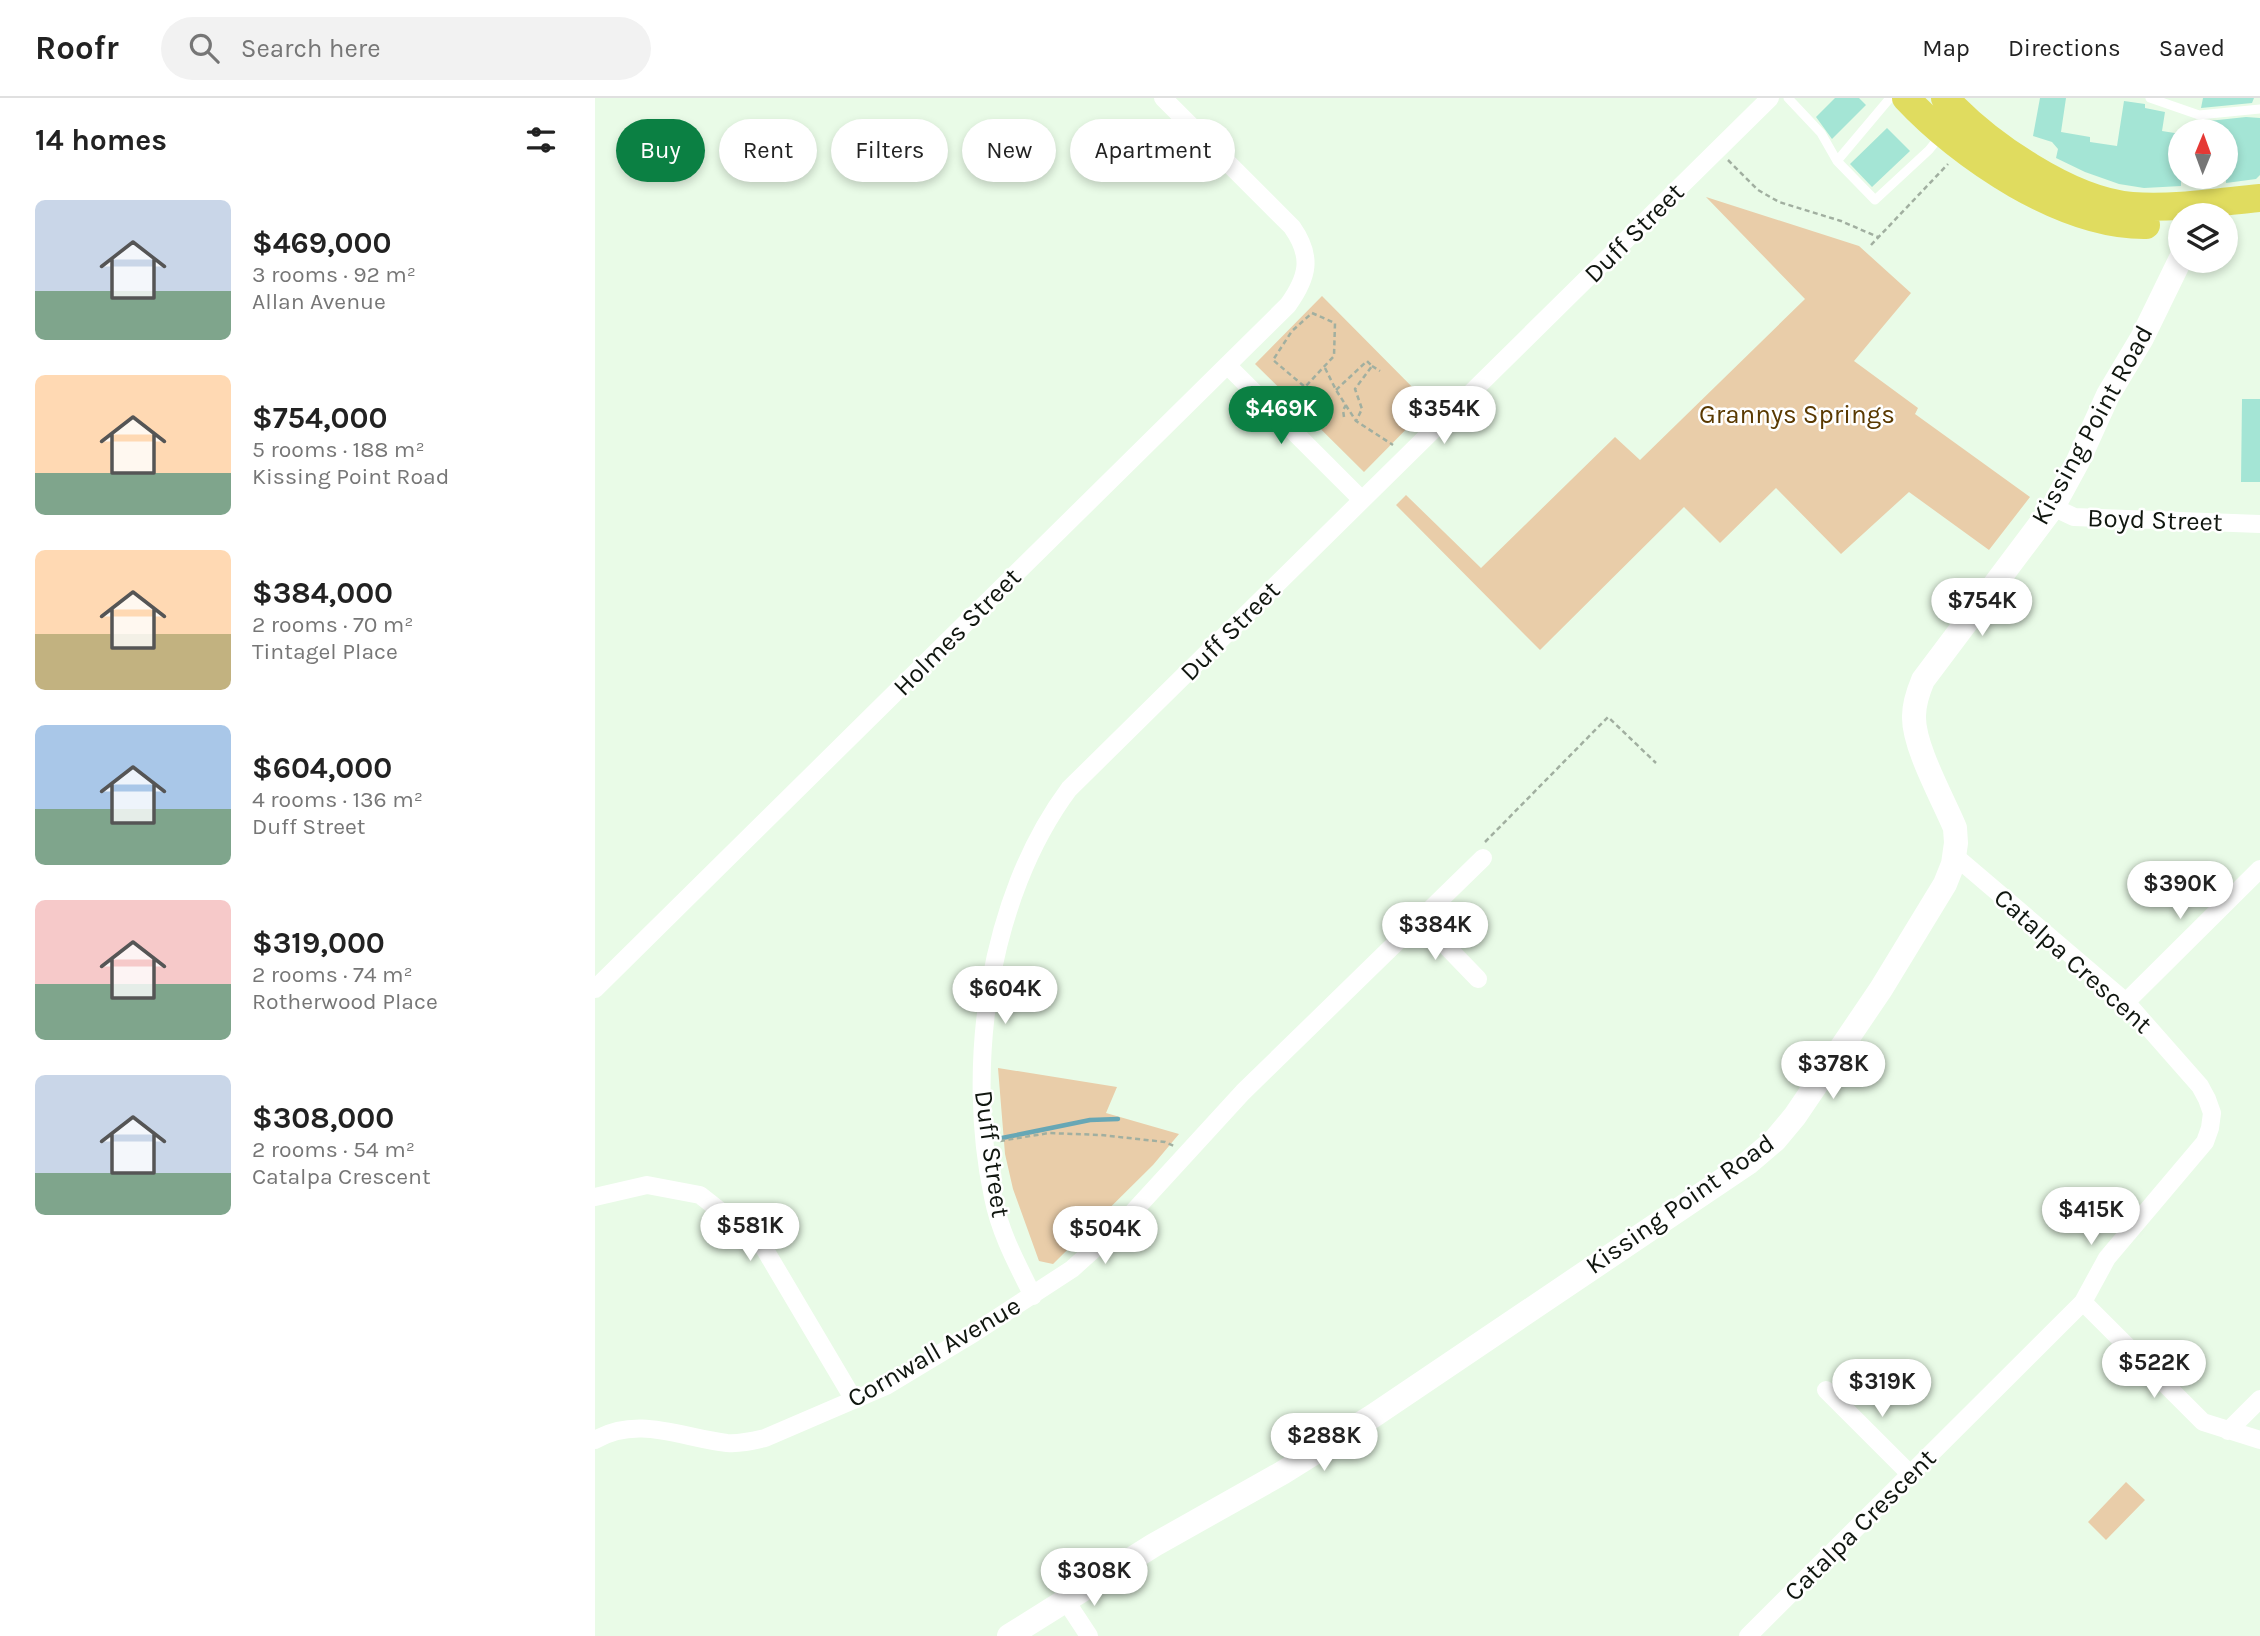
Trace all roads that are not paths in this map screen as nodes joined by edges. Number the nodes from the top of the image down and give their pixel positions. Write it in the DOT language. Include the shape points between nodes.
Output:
graph roads {
  1 [pos="1163,98"];
  2 [pos="1770,98"];
  3 [pos="1788,98"];
  4 [pos="1890,98"];
  5 [pos="1945,98"];
  6 [pos="2150,98"];
  7 [pos="2173,102"];
  8 [pos="1921,103"];
  9 [pos="2260,109"];
  10 [pos="1942,133"];
  11 [pos="1837,161"];
  12 [pos="2260,198"];
  13 [pos="2238,203"];
  14 [pos="2168,212"];
  15 [pos="2260,216"];
  16 [pos="2168,218"];
  17 [pos="2238,219"];
  18 [pos="2174,273"];
  19 [pos="1227,365"];
  20 [pos="1362,500"];
  21 [pos="2053,507"];
  22 [pos="2260,524"];
  23 [pos="1955,856"];
  24 [pos="1483,858"];
  25 [pos="2260,869"];
  26 [pos="1419,918"];
  27 [pos="1478,979"];
  28 [pos="595,989"];
  29 [pos="2126,1002"];
  30 [pos="595,1197"];
  31 [pos="1033,1296"];
  32 [pos="2083,1302"];
  33 [pos="1826,1390"];
  34 [pos="2260,1399"];
  35 [pos="854,1400"];
  36 [pos="2228,1431"];
  37 [pos="595,1440"];
  38 [pos="2260,1440"];
  39 [pos="1911,1475"];
  40 [pos="1066,1601"];
  41 [pos="1009,1636"];
  42 [pos="1089,1636"];
  43 [pos="1748,1636"];
  1 -- 19 [label="street, Holmes Street" via="1292,227 1305,252 1302,281 1288,305"];
  2 -- 20 [label="street, Duff Street"];
  3 -- 11 [label="lane" via="1821,133"];
  4 -- 11 [label="lane"];
  5 -- 14 [label="highway" via="1989,138 2069,188 2117,204"];
  6 -- 7 [label="lane"];
  7 -- 9 [label="lane" via="2199,115"];
  8 -- 10 [label="highway"];
  10 -- 11 [label="lane" via="1875,200"];
  10 -- 16 [label="highway" via="2028,191 2095,218 2131,225"];
  12 -- 13 [label="highway"];
  15 -- 17 [label="highway"];
  18 -- 21 [label="main road, Kissing Point Road"];
  19 -- 20 [label="street"];
  19 -- 28 [label="street, Holmes Street"];
  20 -- 31 [label="street, Duff Street" via="1069,789 1031,849 992,970 982,1086 993,1197 1004,1234"];
  21 -- 22 [label="street, Boyd Street" via="2074,517"];
  21 -- 23 [label="main road, Kissing Point Road" via="1935,661 1915,699 1916,737 1955,828"];
  23 -- 29 [label="street, Catalpa Crescent"];
  23 -- 40 [label="main road, Kissing Point Road" via="1945,884 1881,989 1775,1140 1373,1416"];
  24 -- 26 [label="street, Cornwall Avenue"];
  25 -- 29 [label="street"];
  26 -- 27 [label="street"];
  26 -- 31 [label="street, Cornwall Avenue" via="1243,1092 1112,1233"];
  29 -- 32 [label="street, Catalpa Crescent" via="2200,1086 2212,1113 2210,1128 2205,1142 2107,1258"];
  30 -- 35 [label="street" via="647,1185 701,1195 761,1243"];
  31 -- 35 [label="street, Cornwall Avenue" via="886,1386"];
  32 -- 36 [label="street" via="2203,1422"];
  32 -- 39 [label="street, Catalpa Crescent"];
  33 -- 39 [label="street"];
  34 -- 36 [label="street"];
  35 -- 37 [label="street, Cornwall Avenue" via="747,1442 639,1427"];
  36 -- 38 [label="street"];
  39 -- 43 [label="street, Catalpa Crescent"];
  40 -- 41 [label="main road, Kissing Point Road"];
  40 -- 42 [label="street"];
}
